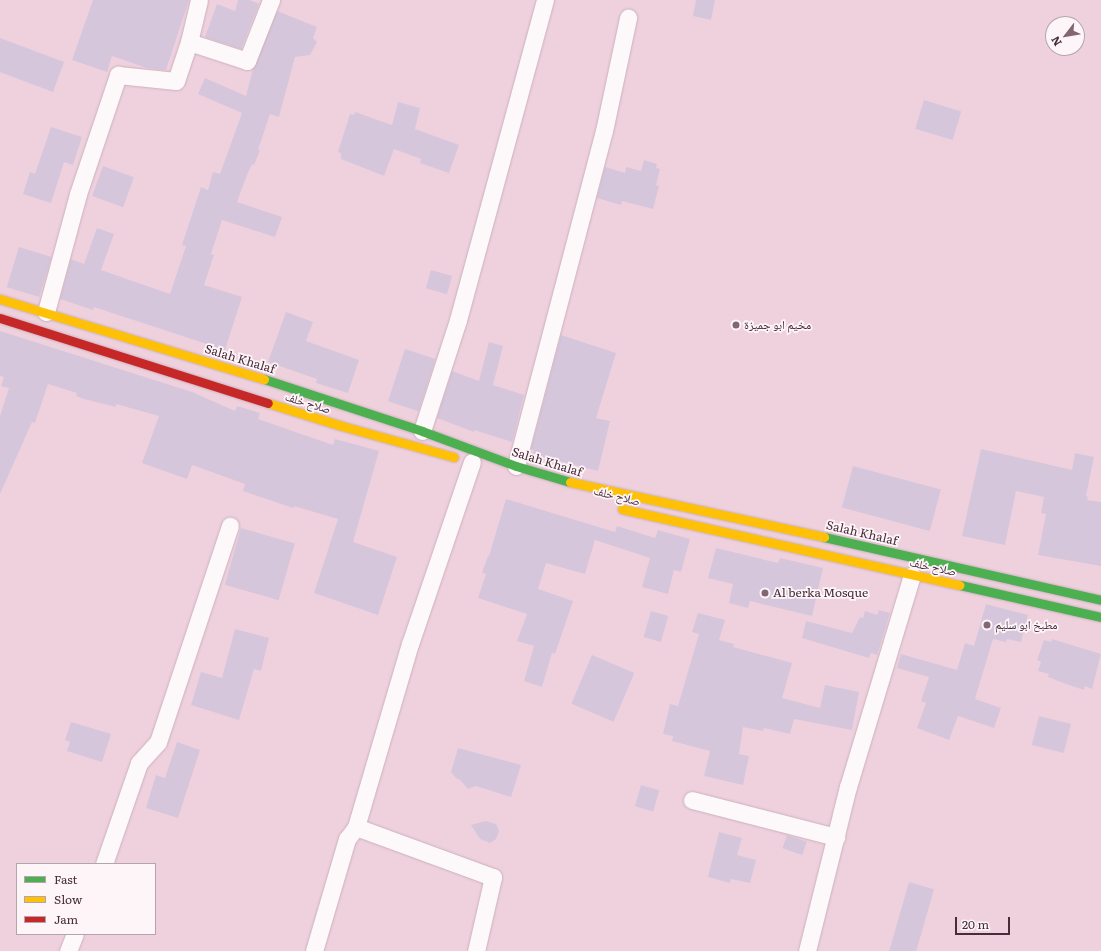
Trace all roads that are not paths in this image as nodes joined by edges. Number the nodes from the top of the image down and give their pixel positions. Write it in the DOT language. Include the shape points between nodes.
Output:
graph roads {
  1 [pos="199,0"];
  2 [pos="271,0"];
  3 [pos="544,0"];
  4 [pos="628,18"];
  5 [pos="189,42"];
  6 [pos="0,299"];
  7 [pos="46,312"];
  8 [pos="0,318"];
  9 [pos="422,431"];
  10 [pos="476,463"];
  11 [pos="516,466"];
  12 [pos="613,507"];
  13 [pos="230,526"];
  14 [pos="912,575"];
  15 [pos="1101,600"];
  16 [pos="1101,617"];
  17 [pos="692,800"];
  18 [pos="356,827"];
  19 [pos="836,837"];
  20 [pos="104,863"];
  21 [pos="75,935"];
  22 [pos="68,951"];
  23 [pos="314,951"];
  24 [pos="476,951"];
  25 [pos="807,951"];
  1 -- 5 [label="street"];
  2 -- 5 [label="street" via="247,61"];
  3 -- 9 [label="street" via="458,320"];
  4 -- 11 [label="street" via="604,131"];
  5 -- 7 [label="street" via="176,81 118,75 78,194"];
  6 -- 7 [label="main road, Salah Khalaf"];
  7 -- 9 [label="main road, Salah Khalaf" via="250,374"];
  8 -- 10 [label="main road, صلاح خلف" via="342,426"];
  9 -- 11 [label="main road, Salah Khalaf"];
  10 -- 18 [label="street" via="410,644"];
  11 -- 15 [label="main road, Salah Khalaf" via="612,492"];
  12 -- 14 [label="main road, صلاح خلف"];
  13 -- 20 [label="street" via="158,742 140,763"];
  14 -- 16 [label="main road, صلاح خلف"];
  14 -- 19 [label="street" via="848,787"];
  17 -- 19 [label="street"];
  18 -- 23 [label="street" via="347,839"];
  18 -- 24 [label="street" via="493,877"];
  19 -- 25 [label="street"];
  21 -- 22 [label="street"];
}
